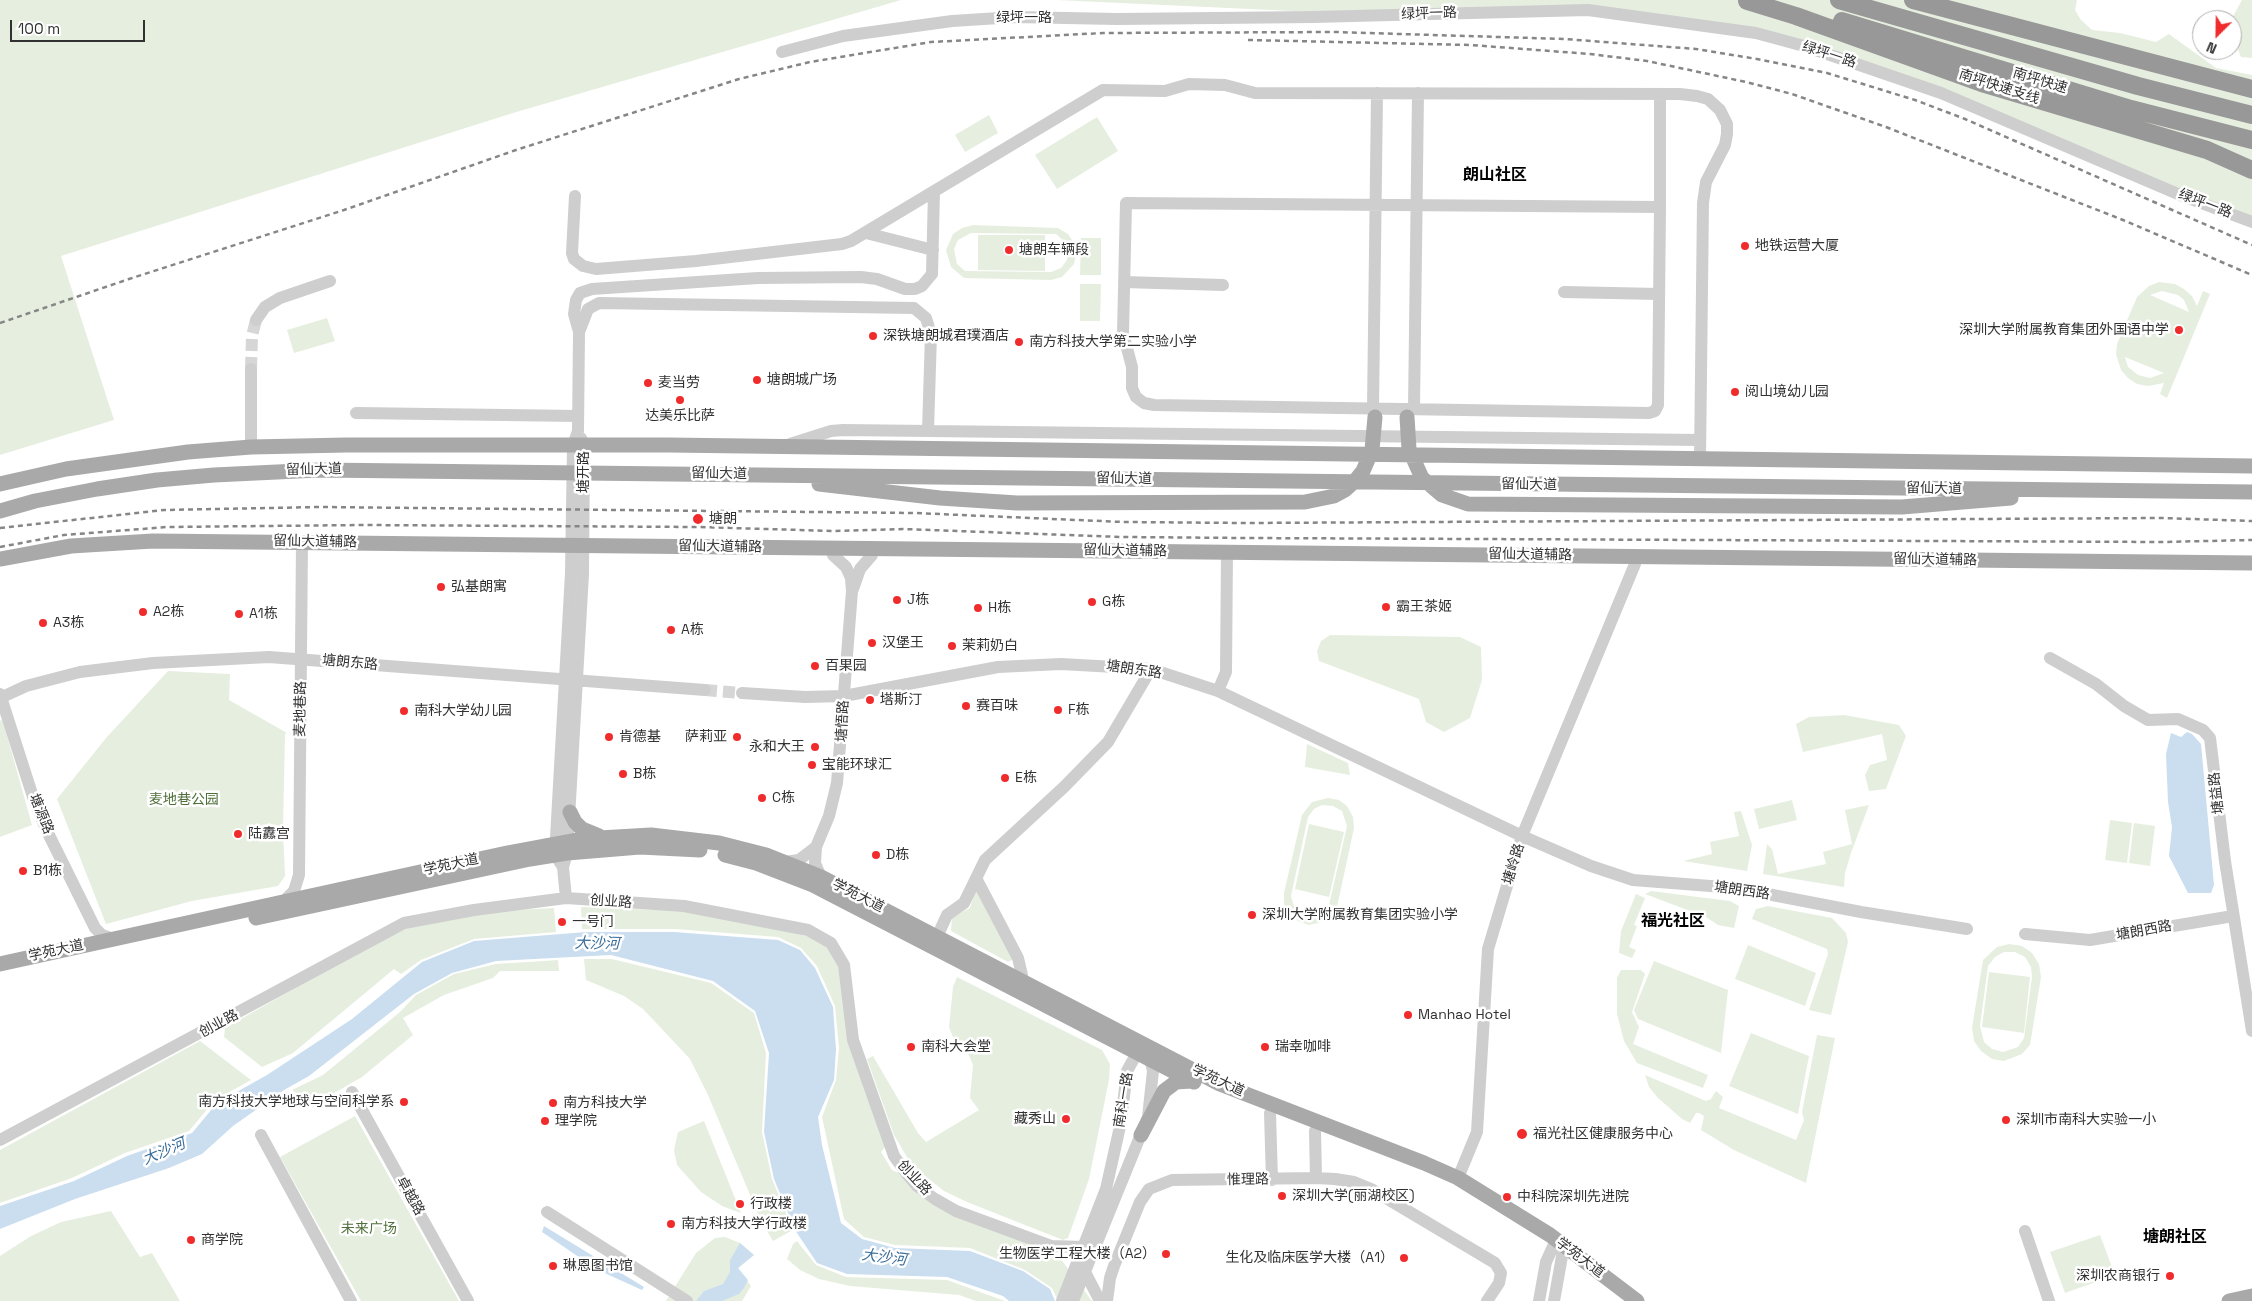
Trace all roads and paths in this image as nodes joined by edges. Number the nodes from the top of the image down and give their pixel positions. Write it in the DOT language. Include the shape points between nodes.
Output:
graph roads {
  1 [pos="1744,0"];
  2 [pos="1839,0"];
  3 [pos="1913,0"];
  4 [pos="782,52"];
  5 [pos="2252,90"];
  6 [pos="1377,93"];
  7 [pos="1418,93"];
  8 [pos="1660,94"];
  9 [pos="2252,115"];
  10 [pos="2252,140"];
  11 [pos="2207,150"];
  12 [pos="2252,162"];
  13 [pos="2252,170"];
  14 [pos="934,191"];
  15 [pos="575,196"];
  16 [pos="1376,205"];
  17 [pos="1417,205"];
  18 [pos="1660,207"];
  19 [pos="2252,222"];
  20 [pos="866,233"];
  21 [pos="933,250"];
  22 [pos="330,281"];
  23 [pos="1124,282"];
  24 [pos="1223,285"];
  25 [pos="1564,292"];
  26 [pos="1659,294"];
  27 [pos="256,320"];
  28 [pos="579,332"];
  29 [pos="251,369"];
  30 [pos="1375,411"];
  31 [pos="1409,412"];
  32 [pos="356,413"];
  33 [pos="578,416"];
  34 [pos="928,431"];
  35 [pos="578,440"];
  36 [pos="1700,440"];
  37 [pos="250,447"];
  38 [pos="782,447"];
  39 [pos="1700,459"];
  40 [pos="2252,466"];
  41 [pos="578,472"];
  42 [pos="730,474"];
  43 [pos="0,484"];
  44 [pos="2097,491"];
  45 [pos="2252,492"];
  46 [pos="0,511"];
  47 [pos="302,545"];
  48 [pos="578,549"];
  49 [pos="833,555"];
  50 [pos="872,555"];
  51 [pos="1227,556"];
  52 [pos="0,559"];
  53 [pos="2252,563"];
  54 [pos="1635,564"];
  55 [pos="0,566"];
  56 [pos="2252,571"];
  57 [pos="852,591"];
  58 [pos="2050,658"];
  59 [pos="301,659"];
  60 [pos="1151,670"];
  61 [pos="571,681"];
  62 [pos="705,690"];
  63 [pos="1218,691"];
  64 [pos="742,693"];
  65 [pos="0,696"];
  66 [pos="844,696"];
  67 [pos="570,812"];
  68 [pos="600,836"];
  69 [pos="1522,836"];
  70 [pos="816,847"];
  71 [pos="562,852"];
  72 [pos="785,862"];
  73 [pos="299,875"];
  74 [pos="822,877"];
  75 [pos="976,878"];
  76 [pos="322,893"];
  77 [pos="566,898"];
  78 [pos="283,902"];
  79 [pos="2233,916"];
  80 [pos="95,928"];
  81 [pos="1967,929"];
  82 [pos="2025,934"];
  83 [pos="937,937"];
  84 [pos="113,939"];
  85 [pos="88,944"];
  86 [pos="0,964"];
  87 [pos="0,974"];
  88 [pos="1020,980"];
  89 [pos="2252,1031"];
  90 [pos="1145,1053"];
  91 [pos="1191,1081"];
  92 [pos="352,1092"];
  93 [pos="1270,1113"];
  94 [pos="1315,1131"];
  95 [pos="261,1135"];
  96 [pos="1141,1135"];
  97 [pos="0,1140"];
  98 [pos="1316,1178"];
  99 [pos="1458,1178"];
  100 [pos="1272,1180"];
  101 [pos="547,1212"];
  102 [pos="2025,1231"];
  103 [pos="1084,1247"];
  104 [pos="1558,1247"];
  105 [pos="1081,1271"];
  106 [pos="2252,1296"];
  107 [pos="351,1301"];
  108 [pos="468,1301"];
  109 [pos="687,1301"];
  110 [pos="1062,1301"];
  111 [pos="1073,1301"];
  112 [pos="1100,1301"];
  113 [pos="1107,1301"];
  114 [pos="1487,1301"];
  115 [pos="1539,1301"];
  116 [pos="1554,1301"];
  117 [pos="1622,1301"];
  118 [pos="1637,1301"];
  119 [pos="2050,1301"];
  120 [pos="2229,1301"];
  1 -- 10 [label="highway, 南坪快速" via="1855,25 2131,109"];
  1 -- 11 [label="highway, 南坪快速支线" via="1982,83"];
  2 -- 9 [label="highway, 南坪快速"];
  3 -- 5 [label="highway"];
  4 -- 19 [label="street, 绿坪一路" via="897,27 1015,17 1323,17 1588,10 1756,33 1804,46 1941,93 2185,197"];
  6 -- 7 [label="street"];
  6 -- 14 [label="street" via="1255,93 1226,85 1189,84 1165,91 1103,90"];
  6 -- 16 [label="street"];
  7 -- 8 [label="street"];
  7 -- 17 [label="street"];
  8 -- 18 [label="street"];
  8 -- 36 [label="street" via="1697,96 1708,100 1720,110 1727,124 1725,145 1708,176 1704,192"];
  11 -- 12 [label="highway"];
  11 -- 13 [label="highway, 南坪快速支线"];
  14 -- 20 [label="street"];
  14 -- 21 [label="street"];
  15 -- 20 [label="street" via="572,253 578,263 590,268 696,261 842,244"];
  16 -- 17 [label="street"];
  16 -- 23 [label="street" via="1126,203"];
  16 -- 30 [label="street"];
  17 -- 18 [label="street"];
  17 -- 31 [label="street"];
  18 -- 26 [label="street"];
  20 -- 21 [label="street"];
  21 -- 28 [label="street" via="932,274 915,289 854,277 758,278 585,290 575,306"];
  22 -- 27 [label="street" via="280,298 265,308"];
  23 -- 24 [label="street"];
  23 -- 30 [label="street" via="1123,333 1132,367 1132,388 1144,403"];
  25 -- 26 [label="street"];
  26 -- 31 [label="street" via="1658,405 1655,411"];
  28 -- 33 [label="street, 塘开路"];
  28 -- 34 [label="street" via="588,309 599,303 914,308 926,318 931,334"];
  29 -- 37 [label="street"];
  30 -- 31 [label="street"];
  30 -- 42 [label="main road" via="1372,450 1363,471 1345,490 1320,500 1017,503 940,498"];
  31 -- 44 [label="main road" via="1409,450 1422,478 1442,495 1468,504 1934,506"];
  32 -- 33 [label="street"];
  33 -- 35 [label="street, 塘开路"];
  34 -- 36 [label="street"];
  34 -- 38 [label="street" via="831,431"];
  35 -- 37 [label="main road, 留仙大道"];
  35 -- 38 [label="main road, 留仙大道"];
  35 -- 41 [label="street, 塘开路"];
  36 -- 39 [label="street"];
  37 -- 43 [label="main road, 留仙大道" via="112,462"];
  38 -- 39 [label="main road, 留仙大道"];
  39 -- 40 [label="main road, 留仙大道"];
  41 -- 42 [label="main road, 留仙大道"];
  41 -- 46 [label="main road, 留仙大道" via="367,469 214,475 97,489"];
  41 -- 48 [label="street, 塘开路"];
  42 -- 44 [label="main road, 留仙大道"];
  44 -- 45 [label="main road, 留仙大道"];
  47 -- 48 [label="main road, 留仙大道辅路"];
  47 -- 52 [label="main road, 留仙大道辅路" via="109,543 71,546"];
  47 -- 55 [label="main road, 留仙大道辅路" via="101,551"];
  47 -- 59 [label="street, 麦地巷路"];
  48 -- 49 [label="main road, 留仙大道辅路"];
  48 -- 51 [label="main road, 留仙大道辅路"];
  48 -- 61 [label="street, 塘开路"];
  49 -- 50 [label="main road, 留仙大道辅路"];
  49 -- 57 [label="street, 塘悟路" via="846,568"];
  50 -- 51 [label="main road, 留仙大道辅路"];
  50 -- 57 [label="street, 塘悟路" via="860,569"];
  51 -- 53 [label="main road, 留仙大道辅路"];
  51 -- 54 [label="main road, 留仙大道辅路"];
  51 -- 63 [label="street" via="1226,672"];
  54 -- 56 [label="main road, 留仙大道辅路"];
  54 -- 69 [label="street, 塘岭路"];
  57 -- 66 [label="street, 塘悟路"];
  58 -- 79 [label="street, 塘益路" via="2096,684 2148,720 2178,719 2203,730 2210,738"];
  59 -- 61 [label="street, 塘朗东路"];
  59 -- 65 [label="street, 塘朗东路" via="269,657 153,663 80,672"];
  59 -- 73 [label="street, 麦地巷路"];
  60 -- 63 [label="street, 塘朗东路"];
  60 -- 66 [label="street, 塘朗东路" via="1062,664 998,667"];
  60 -- 75 [label="street" via="1108,742 985,860"];
  61 -- 62 [label="street, 塘朗东路"];
  61 -- 67 [label="street, 塘开路"];
  61 -- 71 [label="street, 塘开路"];
  63 -- 69 [label="street, 塘朗东路"];
  64 -- 66 [label="street, 塘朗东路"];
  65 -- 80 [label="street, 塘源路" via="44,824"];
  66 -- 70 [label="street, 塘悟路" via="837,783 829,816"];
  67 -- 68 [label="main road" via="582,829"];
  67 -- 71 [label="street, 塘开路"];
  68 -- 71 [label="main road, 学苑大道"];
  68 -- 72 [label="main road, 学苑大道" via="651,835 696,839 744,848"];
  69 -- 81 [label="street, 塘朗西路" via="1633,880 1736,888"];
  69 -- 99 [label="street, 塘岭路" via="1488,949 1478,1132"];
  70 -- 72 [label="street" via="799,860"];
  70 -- 74 [label="street, 塘悟路" via="815,863"];
  71 -- 76 [label="main road, 学苑大道"];
  71 -- 77 [label="street"];
  71 -- 87 [label="main road, 学苑大道"];
  71 -- 90 [label="main road, 学苑大道" via="659,847 711,852 756,863 831,895"];
  72 -- 74 [label="main road, 学苑大道"];
  73 -- 76 [label="street" via="306,886"];
  73 -- 78 [label="street, 麦地巷路" via="294,891"];
  74 -- 83 [label="main road, 学苑大道"];
  75 -- 83 [label="street" via="964,903 947,915"];
  75 -- 88 [label="street" via="1018,958"];
  76 -- 78 [label="main road, 学苑大道"];
  77 -- 97 [label="street, 创业路" via="404,923"];
  77 -- 103 [label="street, 创业路" via="684,906 808,930 822,937 837,951 844,965 853,1040 894,1156 917,1186 956,1211 1050,1246"];
  78 -- 84 [label="main road, 学苑大道"];
  79 -- 82 [label="street, 塘朗西路" via="2090,940"];
  79 -- 89 [label="street, 塘益路"];
  80 -- 84 [label="street"];
  80 -- 85 [label="street"];
  83 -- 88 [label="main road, 学苑大道"];
  84 -- 85 [label="main road, 学苑大道"];
  85 -- 86 [label="main road, 学苑大道"];
  88 -- 90 [label="main road, 学苑大道"];
  90 -- 91 [label="main road, 学苑大道"];
  90 -- 96 [label="street, 南科一路" via="1153,1071 1151,1099"];
  90 -- 99 [label="main road, 学苑大道"];
  90 -- 103 [label="street, 南科一路" via="1127,1071 1121,1122 1108,1182"];
  91 -- 93 [label="main road, 学苑大道"];
  91 -- 96 [label="main road" via="1176,1082 1164,1091"];
  92 -- 108 [label="street, 卓越路"];
  93 -- 94 [label="main road, 学苑大道"];
  93 -- 100 [label="street"];
  94 -- 98 [label="street"];
  94 -- 104 [label="main road, 学苑大道" via="1452,1186"];
  95 -- 107 [label="street"];
  96 -- 105 [label="street, 南科一路"];
  98 -- 100 [label="street, 惟理路"];
  98 -- 114 [label="street, 惟理路" via="1336,1178 1371,1189 1494,1263 1501,1273 1499,1283"];
  99 -- 104 [label="main road, 学苑大道"];
  100 -- 113 [label="street, 惟理路" via="1172,1180 1149,1189 1140,1202 1114,1266"];
  101 -- 109 [label="street"];
  102 -- 119 [label="street"];
  103 -- 105 [label="street, 南科一路"];
  104 -- 115 [label="street" via="1546,1262"];
  104 -- 116 [label="street"];
  104 -- 117 [label="main road, 学苑大道"];
  104 -- 118 [label="main road, 学苑大道"];
  105 -- 110 [label="street, 南科一路"];
  105 -- 111 [label="street, 南科一路"];
  105 -- 112 [label="street"];
  106 -- 120 [label="main road"];
}
